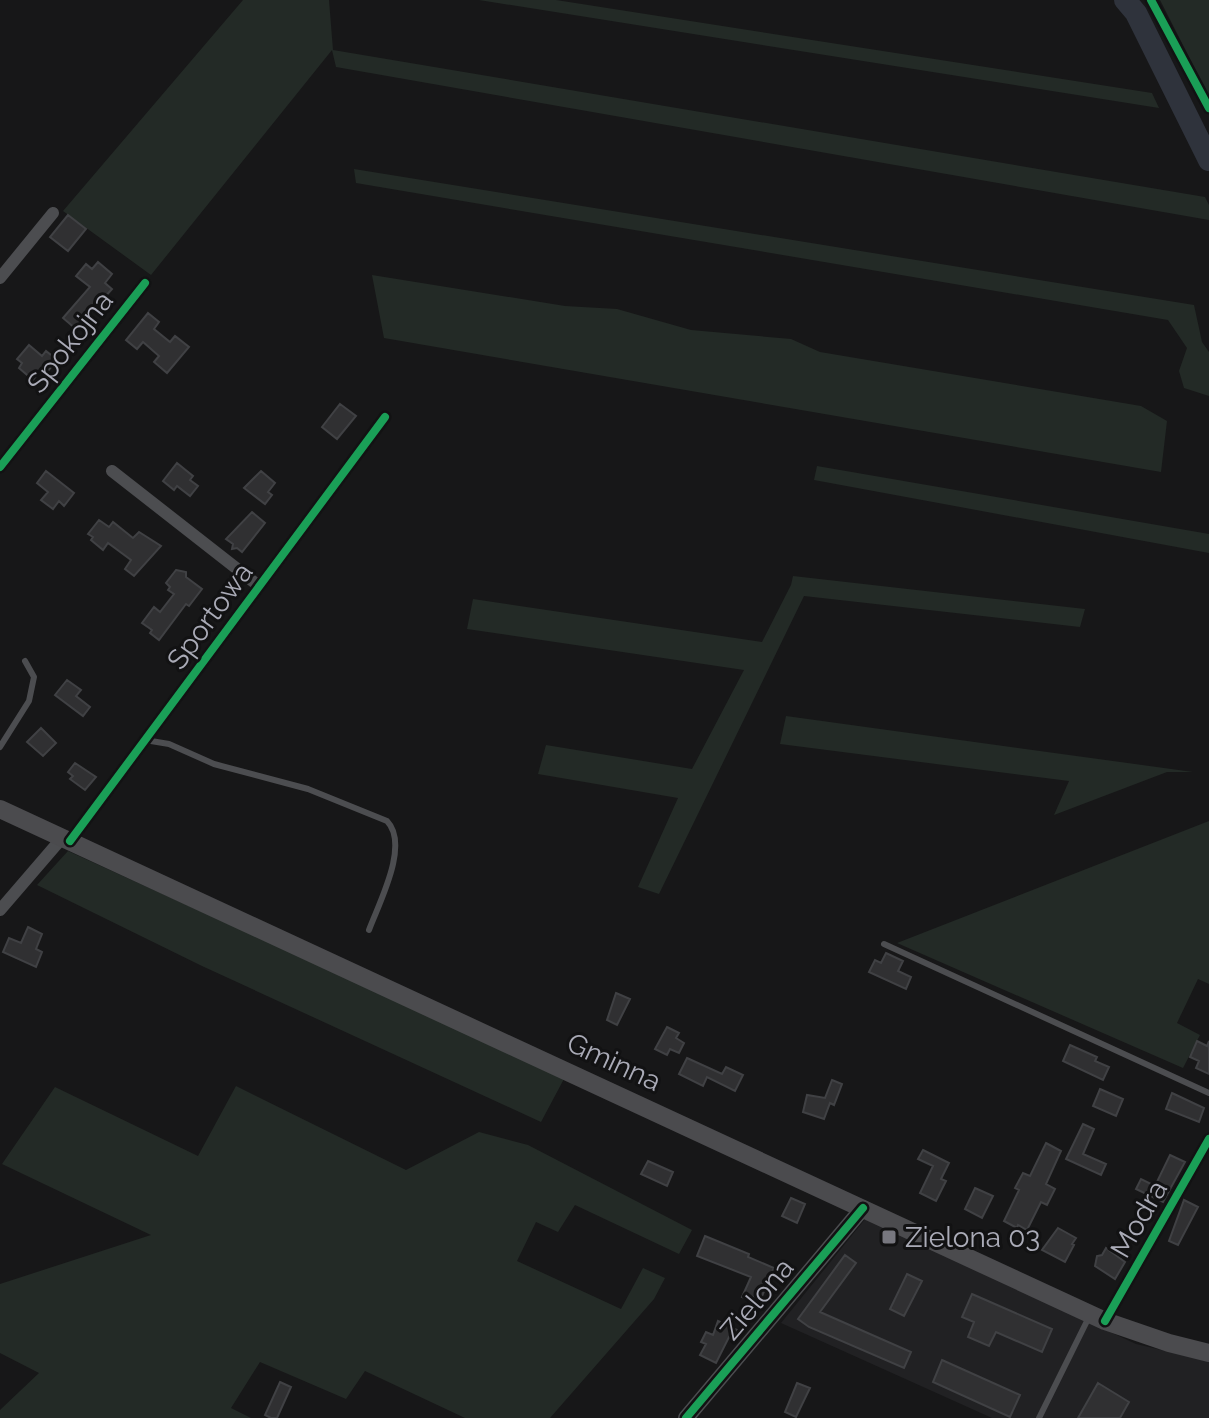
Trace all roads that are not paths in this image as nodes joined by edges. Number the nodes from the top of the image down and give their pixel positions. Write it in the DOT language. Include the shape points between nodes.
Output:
graph roads {
  1 [pos="53,213"];
  2 [pos="0,278"];
  3 [pos="145,283"];
  4 [pos="385,417"];
  5 [pos="0,467"];
  6 [pos="112,471"];
  7 [pos="259,586"];
  8 [pos="25,661"];
  9 [pos="145,740"];
  10 [pos="0,747"];
  11 [pos="0,809"];
  12 [pos="66,840"];
  13 [pos="0,910"];
  14 [pos="369,930"];
  15 [pos="884,944"];
  16 [pos="1209,1093"];
  17 [pos="1209,1139"];
  18 [pos="863,1208"];
  19 [pos="1098,1318"];
  20 [pos="1209,1353"];
  21 [pos="686,1418"];
  22 [pos="1039,1418"];
  1 -- 2 [label="street"];
  3 -- 5 [label="street, Spokojna"];
  4 -- 7 [label="street, Sportowa"];
  6 -- 7 [label="street, Sportowa"];
  7 -- 9 [label="street, Sportowa"];
  8 -- 10 [label="lane" via="34,677 29,701"];
  9 -- 12 [label="street, Sportowa"];
  9 -- 14 [label="lane" via="308,789 387,821 394,827 395,857"];
  11 -- 12 [label="main road, Gminna"];
  12 -- 13 [label="street, Sportowa"];
  12 -- 18 [label="main road, Gminna"];
  15 -- 16 [label="lane"];
  17 -- 19 [label="street, Modra"];
  18 -- 19 [label="main road, Gminna"];
  18 -- 21 [label="street, Zielona"];
  19 -- 20 [label="main road, Gminna"];
  19 -- 22 [label="lane"];
}
